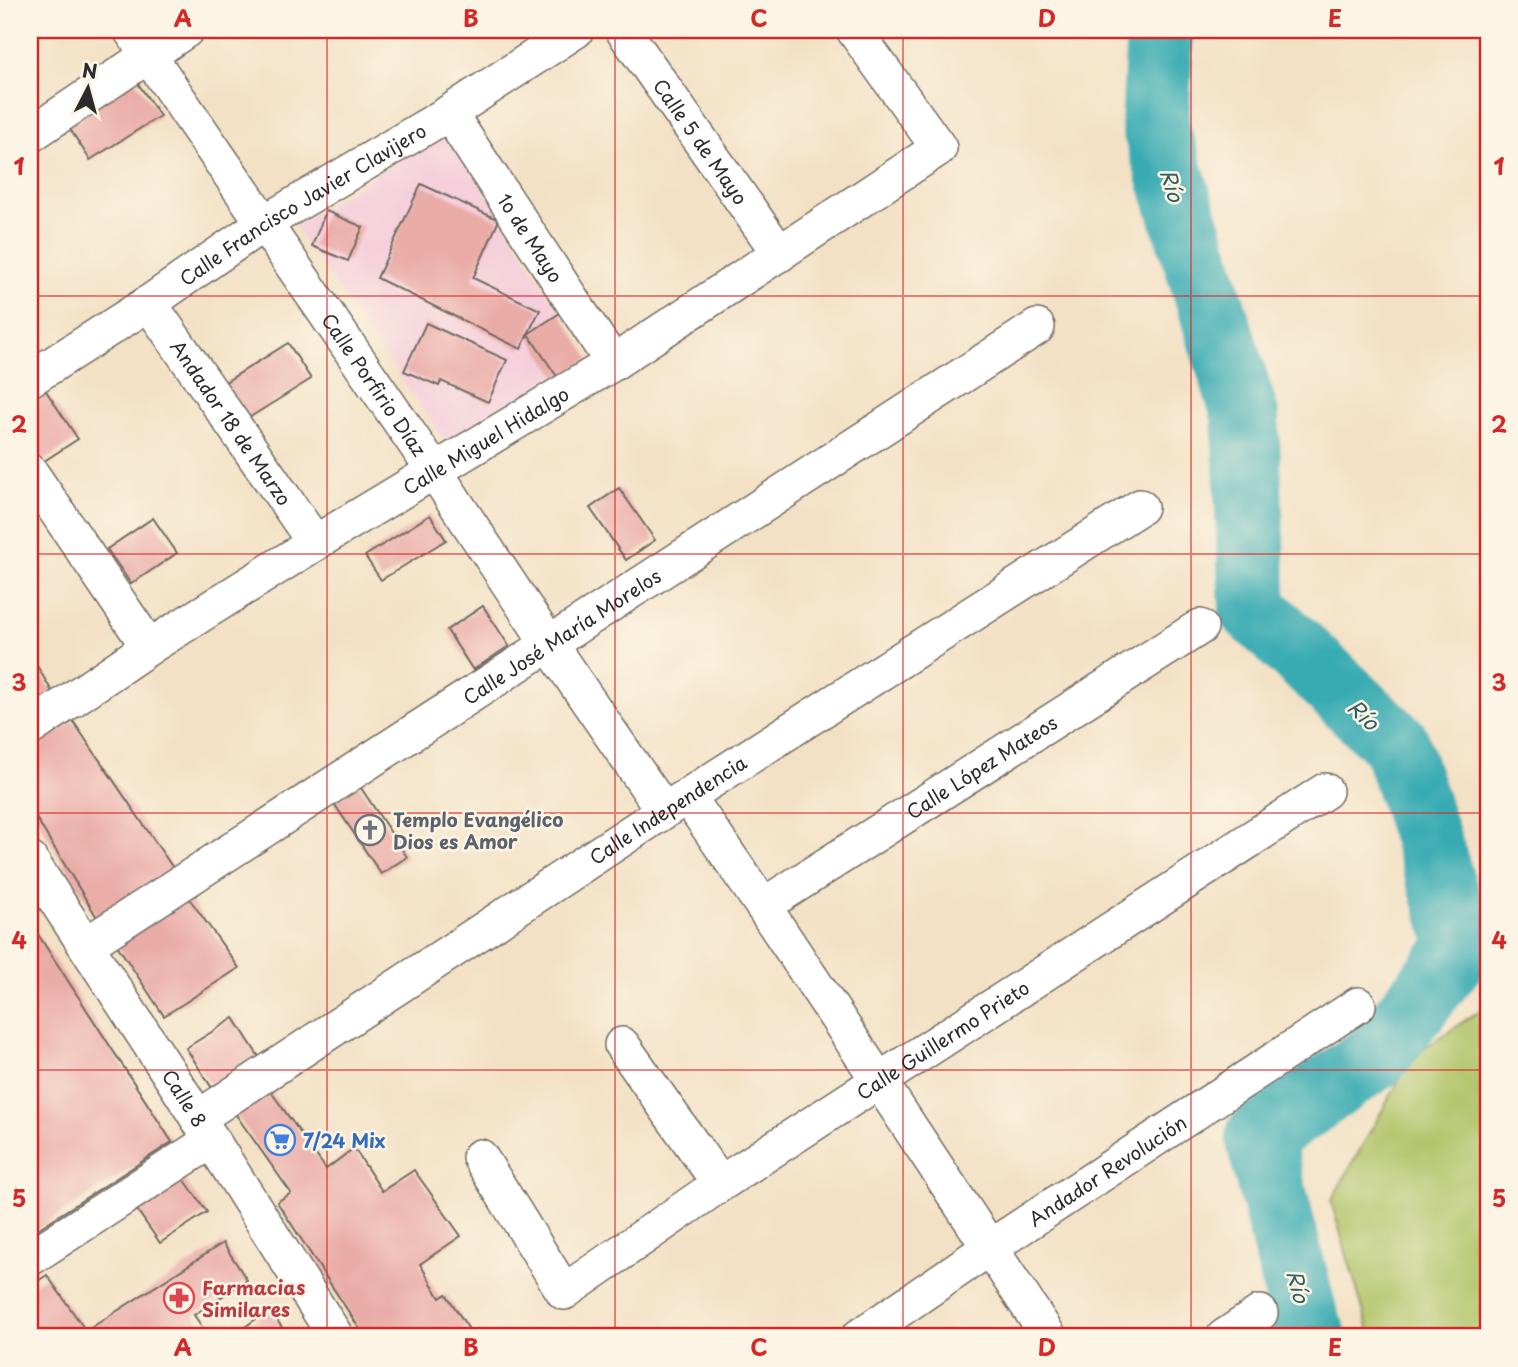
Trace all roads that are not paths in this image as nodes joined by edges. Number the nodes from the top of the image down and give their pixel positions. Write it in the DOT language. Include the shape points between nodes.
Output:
graph roads {
  1 [pos="186,30"];
  2 [pos="576,30"];
  3 [pos="623,30"];
  4 [pos="854,30"];
  5 [pos="139,42"];
  6 [pos="449,113"];
  7 [pos="30,135"];
  8 [pos="264,223"];
  9 [pos="779,254"];
  10 [pos="149,303"];
  11 [pos="1037,327"];
  12 [pos="613,363"];
  13 [pos="30,379"];
  14 [pos="30,472"];
  15 [pos="435,472"];
  16 [pos="1140,507"];
  17 [pos="315,543"];
  18 [pos="1200,627"];
  19 [pos="549,644"];
  20 [pos="149,647"];
  21 [pos="30,728"];
  22 [pos="1325,791"];
  23 [pos="676,804"];
  24 [pos="30,860"];
  25 [pos="763,906"];
  26 [pos="86,944"];
  27 [pos="1358,1005"];
  28 [pos="622,1045"];
  29 [pos="878,1080"];
  30 [pos="205,1129"];
  31 [pos="480,1157"];
  32 [pos="720,1184"];
  33 [pos="989,1248"];
  34 [pos="30,1258"];
  35 [pos="1260,1313"];
  36 [pos="336,1337"];
  37 [pos="859,1337"];
  38 [pos="1049,1337"];
  39 [pos="1224,1337"];
  1 -- 5 [label="street"];
  2 -- 6 [label="street, Calle Francisco Javier Clavijero"];
  3 -- 9 [label="street, Calle 5 de Mayo"];
  4 -- 9 [label="street, Calle Miguel Hidalgo" via="939,148"];
  5 -- 7 [label="street"];
  5 -- 8 [label="street, Calle Porfirio Díaz"];
  6 -- 8 [label="street, Calle Francisco Javier Clavijero"];
  6 -- 12 [label="street, 1o de Mayo"];
  8 -- 10 [label="street, Calle Francisco Javier Clavijero"];
  8 -- 15 [label="street, Calle Porfirio Díaz"];
  9 -- 12 [label="street, Calle Miguel Hidalgo"];
  10 -- 13 [label="street, Calle Francisco Javier Clavijero"];
  10 -- 17 [label="street, Andador 18 de Marzo"];
  11 -- 19 [label="street, Calle José María Morelos"];
  12 -- 15 [label="street, Calle Miguel Hidalgo"];
  14 -- 20 [label="street"];
  15 -- 17 [label="street, Calle Miguel Hidalgo"];
  15 -- 19 [label="street, Calle Porfirio Díaz"];
  16 -- 23 [label="street, Calle Independencia"];
  17 -- 20 [label="street, Calle Miguel Hidalgo"];
  18 -- 25 [label="street, Calle López Mateos"];
  19 -- 23 [label="street, Calle Porfirio Díaz"];
  19 -- 26 [label="street, Calle José María Morelos"];
  20 -- 21 [label="street, Calle Miguel Hidalgo"];
  22 -- 29 [label="street, Calle Guillermo Prieto"];
  23 -- 25 [label="street, Calle Porfirio Díaz"];
  23 -- 30 [label="street, Calle Independencia"];
  24 -- 26 [label="street, Calle 8"];
  25 -- 29 [label="street, Calle Porfirio Díaz"];
  26 -- 30 [label="street, Calle 8"];
  27 -- 33 [label="street, Andador Revolución"];
  28 -- 32 [label="street"];
  29 -- 32 [label="street, Calle Guillermo Prieto"];
  29 -- 33 [label="street, Calle Porfirio Díaz"];
  30 -- 34 [label="street, Calle Independencia"];
  30 -- 36 [label="street, Calle 8"];
  31 -- 32 [label="street, Calle Guillermo Prieto" via="565,1292"];
  33 -- 37 [label="street, Andador Revolución"];
  33 -- 38 [label="street, Calle Porfirio Díaz"];
  35 -- 39 [label="street"];
}
